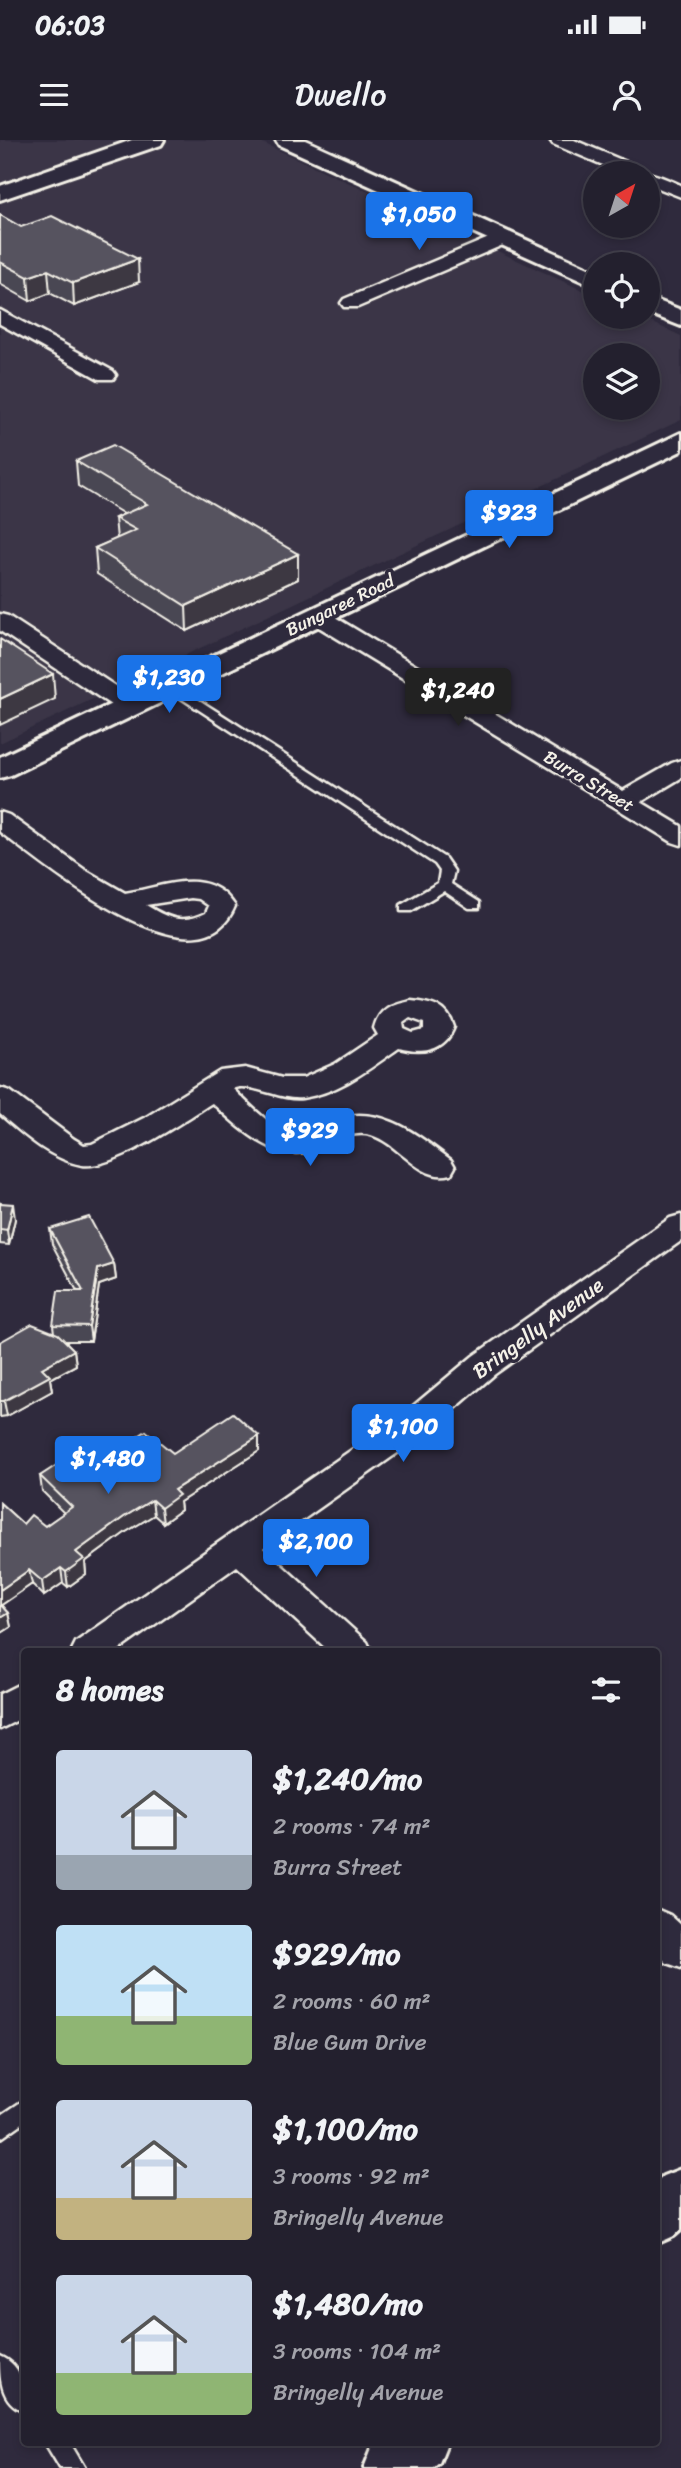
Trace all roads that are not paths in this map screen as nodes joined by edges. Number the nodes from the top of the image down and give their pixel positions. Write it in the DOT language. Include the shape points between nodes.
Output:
graph roads {
  1 [pos="153,140"];
  2 [pos="287,140"];
  3 [pos="559,140"];
  4 [pos="609,161"];
  5 [pos="660,183"];
  6 [pos="681,192"];
  7 [pos="0,193"];
  8 [pos="503,238"];
  9 [pos="583,275"];
  10 [pos="351,303"];
  11 [pos="660,309"];
  12 [pos="0,316"];
  13 [pos="681,319"];
  14 [pos="107,375"];
  15 [pos="681,441"];
  16 [pos="317,616"];
  17 [pos="0,621"];
  18 [pos="171,686"];
  19 [pos="130,706"];
  20 [pos="681,768"];
  21 [pos="0,769"];
  22 [pos="622,801"];
  23 [pos="0,820"];
  24 [pos="681,837"];
  25 [pos="444,886"];
  26 [pos="121,902"];
  27 [pos="474,905"];
  28 [pos="406,908"];
  29 [pos="395,1037"];
  30 [pos="213,1088"];
  31 [pos="0,1098"];
  32 [pos="440,1167"];
  33 [pos="681,1226"];
  34 [pos="239,1547"];
  35 [pos="95,1648"];
  36 [pos="350,1648"];
  37 [pos="21,1699"];
  38 [pos="0,1714"];
  39 [pos="660,1931"];
  40 [pos="681,1950"];
  41 [pos="21,2112"];
  42 [pos="0,2129"];
  43 [pos="0,2367"];
  44 [pos="21,2396"];
  45 [pos="58,2446"];
  46 [pos="416,2446"];
  47 [pos="74,2468"];
  48 [pos="393,2468"];
  1 -- 7 [label="street"];
  2 -- 8 [label="street"];
  3 -- 4 [label="street"];
  5 -- 6 [label="street"];
  8 -- 9 [label="street"];
  8 -- 10 [label="street"];
  11 -- 13 [label="street"];
  12 -- 14 [label="street"];
  15 -- 16 [label="street, Bungaree Road"];
  16 -- 18 [label="street, Bungaree Road"];
  16 -- 22 [label="street, Burra Street"];
  17 -- 19 [label="street"];
  18 -- 19 [label="street, Bungaree Road"];
  18 -- 25 [label="lane" via="440,861 447,871"];
  19 -- 21 [label="street, Bungaree Road"];
  20 -- 22 [label="street"];
  22 -- 24 [label="street, Burra Street"];
  23 -- 26 [label="street" via="76,876"];
  25 -- 27 [label="lane"];
  25 -- 28 [label="lane"];
  29 -- 30 [label="street" via="310,1086 289,1089 238,1076"];
  30 -- 31 [label="street" via="120,1144 93,1155 69,1149"];
  30 -- 32 [label="street" via="285,1143 303,1144 348,1124 375,1123"];
  33 -- 34 [label="street, Bringelly Avenue"];
  34 -- 35 [label="street, Bringelly Avenue"];
  34 -- 36 [label="street"];
  37 -- 38 [label="street"];
  39 -- 40 [label="street"];
  41 -- 42 [label="lane"];
  43 -- 44 [label="lane"];
  45 -- 47 [label="lane"];
  46 -- 48 [label="street"];
}
